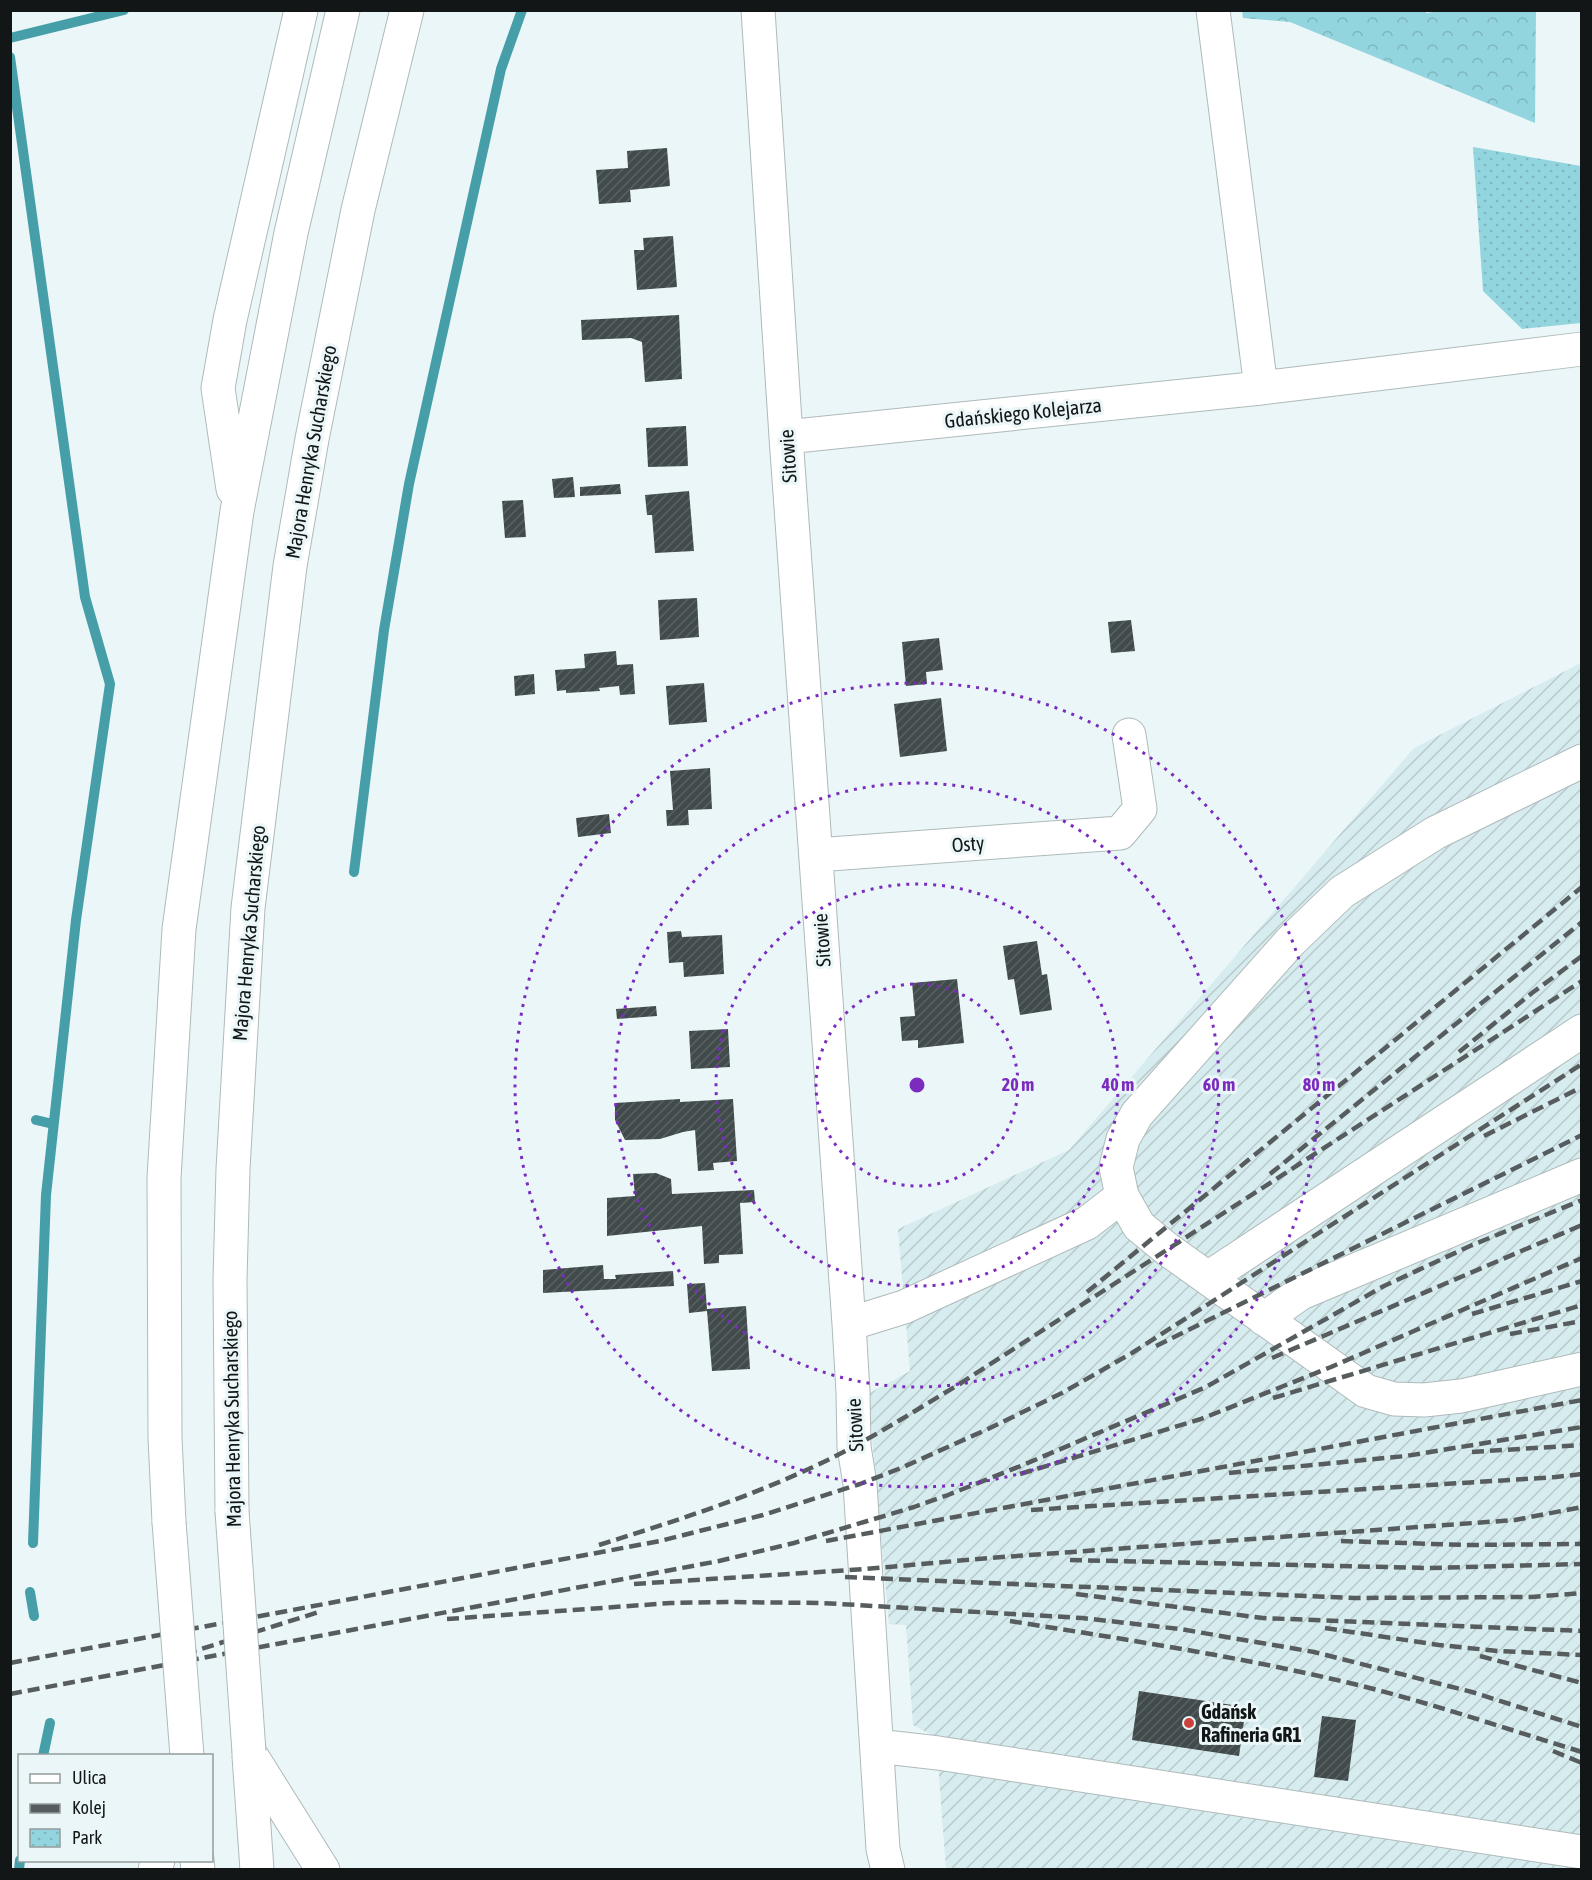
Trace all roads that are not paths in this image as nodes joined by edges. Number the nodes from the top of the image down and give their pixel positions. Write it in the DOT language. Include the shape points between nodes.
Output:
graph roads {
  1 [pos="301,10"];
  2 [pos="343,10"];
  3 [pos="407,10"];
  4 [pos="758,10"];
  5 [pos="1213,10"];
  6 [pos="1581,349"];
  7 [pos="1261,388"];
  8 [pos="786,437"];
  9 [pos="237,512"];
  10 [pos="1130,735"];
  11 [pos="1581,760"];
  12 [pos="816,855"];
  13 [pos="1581,1031"];
  14 [pos="1581,1175"];
  15 [pos="1122,1197"];
  16 [pos="1208,1278"];
  17 [pos="1264,1319"];
  18 [pos="849,1323"];
  19 [pos="1581,1369"];
  20 [pos="877,1746"];
  21 [pos="249,1752"];
  22 [pos="187,1754"];
  23 [pos="1581,1852"];
  24 [pos="257,1869"];
  25 [pos="323,1869"];
  26 [pos="888,1869"];
  1 -- 9 [label="main road" via="218,388"];
  2 -- 9 [label="main road" via="291,233"];
  3 -- 21 [label="main road, Majora Henryka Sucharskiego, bridge" via="357,210 312,439 290,566 251,885 239,1031 230,1280 232,1511"];
  4 -- 8 [label="main road, Sitowie"];
  5 -- 7 [label="main road"];
  6 -- 7 [label="main road, Gdańskiego Kolejarza"];
  7 -- 8 [label="main road, Gdańskiego Kolejarza"];
  8 -- 12 [label="main road, Sitowie"];
  9 -- 22 [label="main road, bridge" via="179,929 164,1178 165,1438"];
  10 -- 12 [label="main road, Osty" via="1140,809 1120,833"];
  11 -- 15 [label="main road" via="1435,833 1342,892 1290,942 1137,1114 1123,1139 1116,1167"];
  12 -- 18 [label="main road, Sitowie"];
  13 -- 16 [label="main road"];
  14 -- 17 [label="main road" via="1301,1293"];
  15 -- 16 [label="main road" via="1139,1226"];
  15 -- 18 [label="main road" via="1087,1223 904,1307"];
  16 -- 17 [label="main road"];
  17 -- 19 [label="main road" via="1366,1391 1394,1398 1461,1396"];
  18 -- 20 [label="main road, Sitowie" via="854,1447 860,1484"];
  20 -- 23 [label="main road"];
  20 -- 26 [label="main road, Sitowie" via="883,1849"];
  21 -- 24 [label="main road, Majora Henryka Sucharskiego"];
  21 -- 25 [label="main road"];
}
